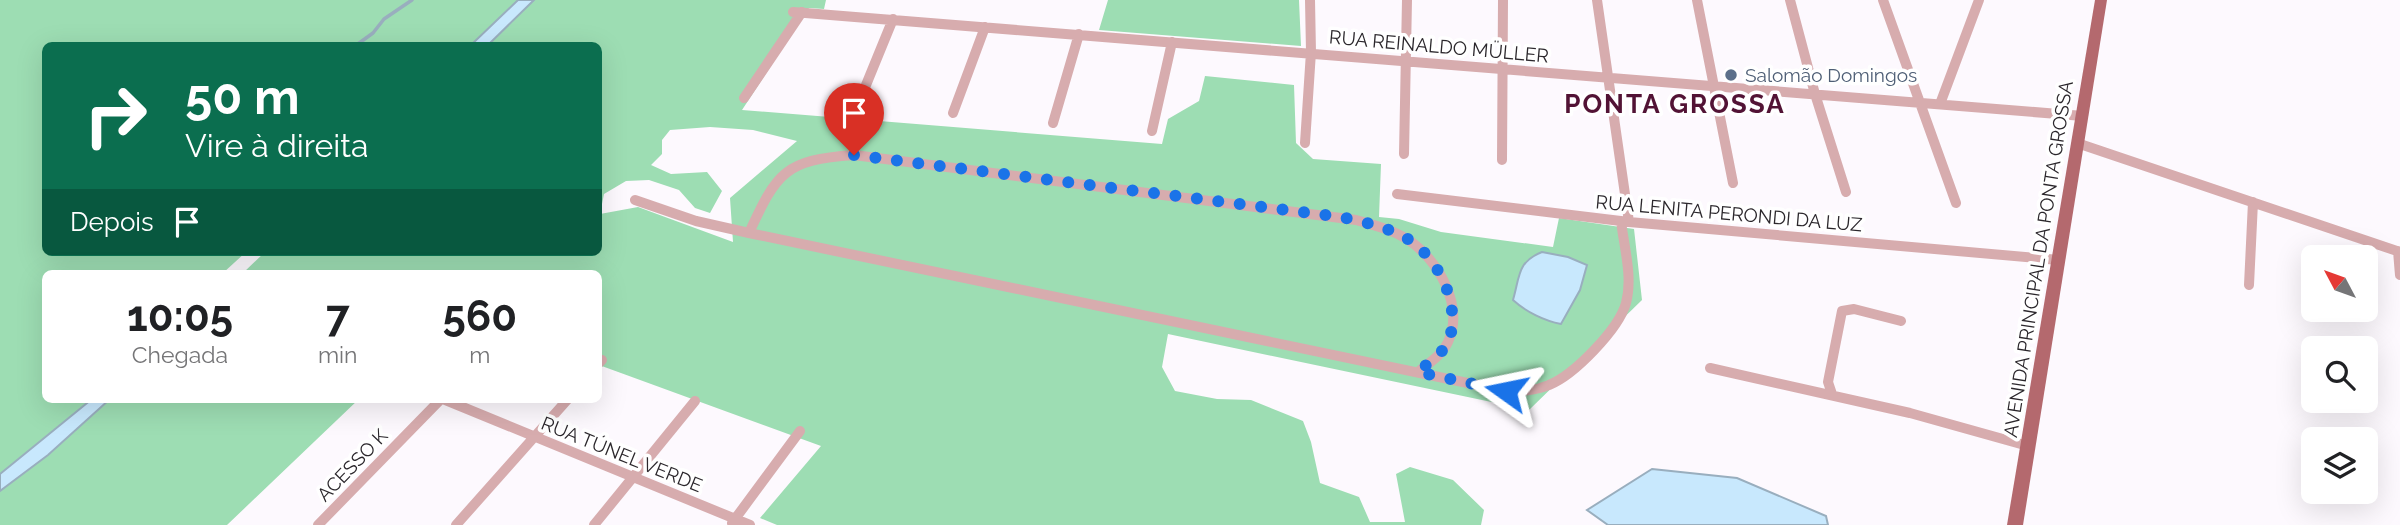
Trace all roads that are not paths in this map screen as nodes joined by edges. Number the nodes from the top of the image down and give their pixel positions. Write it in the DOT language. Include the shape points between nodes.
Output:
graph roads {
  1 [pos="1310,0"];
  2 [pos="1407,0"];
  3 [pos="1503,0"];
  4 [pos="1597,0"];
  5 [pos="1697,0"];
  6 [pos="1790,0"];
  7 [pos="1883,0"];
  8 [pos="1979,0"];
  9 [pos="2101,0"];
  10 [pos="893,19"];
  11 [pos="985,27"];
  12 [pos="1079,34"];
  13 [pos="1172,42"];
  14 [pos="1311,52"];
  15 [pos="1406,60"];
  16 [pos="1503,69"];
  17 [pos="1608,79"];
  18 [pos="1715,86"];
  19 [pos="1815,94"];
  20 [pos="744,98"];
  21 [pos="1920,103"];
  22 [pos="1940,104"];
  23 [pos="857,107"];
  24 [pos="953,113"];
  25 [pos="2082,116"];
  26 [pos="1053,123"];
  27 [pos="1152,131"];
  28 [pos="1305,143"];
  29 [pos="2077,143"];
  30 [pos="1404,154"];
  31 [pos="1503,160"];
  32 [pos="1733,183"];
  33 [pos="1846,192"];
  34 [pos="1397,194"];
  35 [pos="635,200"];
  36 [pos="2253,202"];
  37 [pos="1956,203"];
  38 [pos="1625,221"];
  39 [pos="749,233"];
  40 [pos="2399,251"];
  41 [pos="2059,260"];
  42 [pos="2400,275"];
  43 [pos="2249,285"];
  44 [pos="1901,321"];
  45 [pos="1710,368"];
  46 [pos="1418,372"];
  47 [pos="1832,394"];
  48 [pos="695,401"];
  49 [pos="438,403"];
  50 [pos="451,403"];
  51 [pos="564,403"];
  52 [pos="800,431"];
  53 [pos="533,438"];
  54 [pos="2028,446"];
  55 [pos="635,476"];
  56 [pos="733,522"];
  57 [pos="318,525"];
  58 [pos="456,525"];
  59 [pos="594,525"];
  60 [pos="750,525"];
  61 [pos="2015,525"];
  1 -- 14 [label="street"];
  2 -- 15 [label="street"];
  3 -- 16 [label="street"];
  4 -- 17 [label="street"];
  5 -- 18 [label="street"];
  6 -- 19 [label="street"];
  7 -- 21 [label="street"];
  8 -- 22 [label="street"];
  9 -- 25 [label="main road, AVENIDA PRINCIPAL DA PONTA GROSSA"];
  10 -- 11 [label="street, RUA REINALDO MÜLLER"];
  10 -- 20 [label="street, RUA REINALDO MÜLLER" via="797,12"];
  10 -- 23 [label="street"];
  11 -- 12 [label="street, RUA REINALDO MÜLLER"];
  11 -- 24 [label="street"];
  12 -- 13 [label="street, RUA REINALDO MÜLLER"];
  12 -- 26 [label="street"];
  13 -- 14 [label="street, RUA REINALDO MÜLLER"];
  13 -- 27 [label="street"];
  14 -- 15 [label="street, RUA REINALDO MÜLLER"];
  14 -- 28 [label="street"];
  15 -- 16 [label="street, RUA REINALDO MÜLLER"];
  15 -- 30 [label="street"];
  16 -- 17 [label="street, RUA REINALDO MÜLLER"];
  16 -- 31 [label="street"];
  17 -- 18 [label="street, RUA REINALDO MÜLLER"];
  17 -- 38 [label="street"];
  18 -- 19 [label="street, RUA REINALDO MÜLLER"];
  18 -- 32 [label="street"];
  19 -- 21 [label="street, RUA REINALDO MÜLLER"];
  19 -- 33 [label="street"];
  21 -- 22 [label="street, RUA REINALDO MÜLLER"];
  21 -- 37 [label="street"];
  22 -- 25 [label="street, RUA REINALDO MÜLLER"];
  25 -- 29 [label="main road, AVENIDA PRINCIPAL DA PONTA GROSSA"];
  29 -- 36 [label="street"];
  29 -- 41 [label="main road, AVENIDA PRINCIPAL DA PONTA GROSSA"];
  34 -- 38 [label="street, RUA LENITA PERONDI DA LUZ"];
  35 -- 39 [label="street"];
  36 -- 40 [label="street"];
  36 -- 43 [label="street"];
  38 -- 41 [label="street, RUA LENITA PERONDI DA LUZ"];
  38 -- 46 [label="street" via="1626,306 1594,347 1554,383 1506,391"];
  39 -- 46 [label="street"];
  39 -- 46 [label="street" via="772,184 784,170 806,159 854,155 1356,220 1406,238 1436,266 1444,284 1450,337 1442,351"];
  40 -- 42 [label="street"];
  41 -- 54 [label="main road, AVENIDA PRINCIPAL DA PONTA GROSSA"];
  44 -- 47 [label="street" via="1854,309 1842,311 1828,382"];
  45 -- 47 [label="street"];
  47 -- 54 [label="street"];
  48 -- 55 [label="street"];
  49 -- 57 [label="street, ACESSO K"];
  50 -- 53 [label="street, RUA TÚNEL VERDE"];
  51 -- 53 [label="street"];
  52 -- 56 [label="street"];
  53 -- 55 [label="street, RUA TÚNEL VERDE"];
  53 -- 58 [label="street"];
  54 -- 61 [label="main road, AVENIDA PRINCIPAL DA PONTA GROSSA"];
  55 -- 56 [label="street, RUA TÚNEL VERDE"];
  55 -- 59 [label="street"];
  56 -- 60 [label="street, RUA TÚNEL VERDE"];
}
